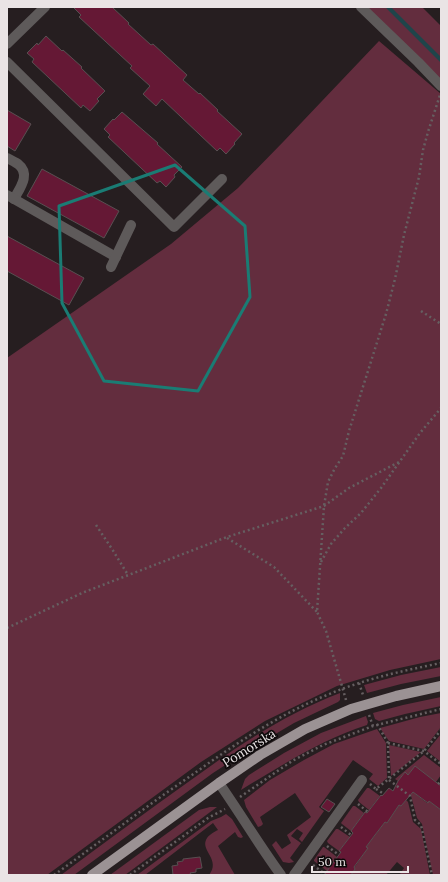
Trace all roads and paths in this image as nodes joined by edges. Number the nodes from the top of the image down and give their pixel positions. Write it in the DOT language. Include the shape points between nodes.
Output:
graph roads {
  1 [pos="45,7"];
  2 [pos="361,7"];
  3 [pos="7,44"];
  4 [pos="7,62"];
  5 [pos="441,86"];
  6 [pos="441,92"];
  7 [pos="7,158"];
  8 [pos="222,179"];
  9 [pos="11,197"];
  10 [pos="131,225"];
  11 [pos="116,257"];
  12 [pos="111,267"];
  13 [pos="421,311"];
  14 [pos="441,324"];
  15 [pos="441,408"];
  16 [pos="399,462"];
  17 [pos="324,506"];
  18 [pos="96,525"];
  19 [pos="227,537"];
  20 [pos="321,562"];
  21 [pos="128,575"];
  22 [pos="317,612"];
  23 [pos="7,628"];
  24 [pos="441,663"];
  25 [pos="441,686"];
  26 [pos="343,688"];
  27 [pos="441,709"];
  28 [pos="349,710"];
  29 [pos="377,724"];
  30 [pos="441,730"];
  31 [pos="388,743"];
  32 [pos="424,751"];
  33 [pos="441,764"];
  34 [pos="362,780"];
  35 [pos="389,780"];
  36 [pos="441,781"];
  37 [pos="218,783"];
  38 [pos="438,784"];
  39 [pos="376,789"];
  40 [pos="384,794"];
  41 [pos="240,797"];
  42 [pos="354,802"];
  43 [pos="224,810"];
  44 [pos="368,812"];
  45 [pos="337,824"];
  46 [pos="351,835"];
  47 [pos="323,843"];
  48 [pos="339,855"];
  49 [pos="309,862"];
  50 [pos="325,874"];
  51 [pos="54,875"];
  52 [pos="92,875"];
  53 [pos="130,875"];
  54 [pos="281,875"];
  55 [pos="294,875"];
  56 [pos="432,875"];
  1 -- 3 [label="street"];
  2 -- 5 [label="street"];
  4 -- 8 [label="street" via="174,227"];
  6 -- 17 [label="path" via="423,150 419,177 386,314 343,456 328,482"];
  7 -- 9 [label="street" via="24,170 25,177"];
  9 -- 11 [label="street"];
  10 -- 11 [label="street"];
  11 -- 12 [label="street"];
  13 -- 14 [label="path"];
  15 -- 16 [label="path"];
  16 -- 17 [label="path" via="349,488"];
  16 -- 20 [label="path" via="361,513 331,544"];
  17 -- 19 [label="path"];
  17 -- 20 [label="path"];
  18 -- 21 [label="path"];
  19 -- 21 [label="path"];
  19 -- 22 [label="path" via="274,568"];
  20 -- 22 [label="path"];
  21 -- 23 [label="path"];
  22 -- 26 [label="path" via="326,631"];
  24 -- 26 [label="path" via="393,673"];
  25 -- 28 [label="main road, Pomorska"];
  26 -- 28 [label="path"];
  26 -- 51 [label="path" via="305,704 228,749"];
  27 -- 29 [label="path"];
  28 -- 37 [label="main road, Pomorska" via="305,729"];
  29 -- 31 [label="path"];
  29 -- 41 [label="path" via="323,745 292,761"];
  30 -- 32 [label="path"];
  31 -- 32 [label="path"];
  31 -- 35 [label="path"];
  32 -- 33 [label="path"];
  32 -- 35 [label="path"];
  34 -- 55 [label="street"];
  35 -- 56 [label="path" via="410,796"];
  36 -- 38 [label="path"];
  37 -- 52 [label="main road, Pomorska"];
  37 -- 54 [label="street"];
  39 -- 40 [label="path"];
  42 -- 44 [label="path"];
  43 -- 53 [label="path" via="208,818"];
  45 -- 46 [label="path"];
  47 -- 48 [label="path"];
  49 -- 50 [label="path"];
}
